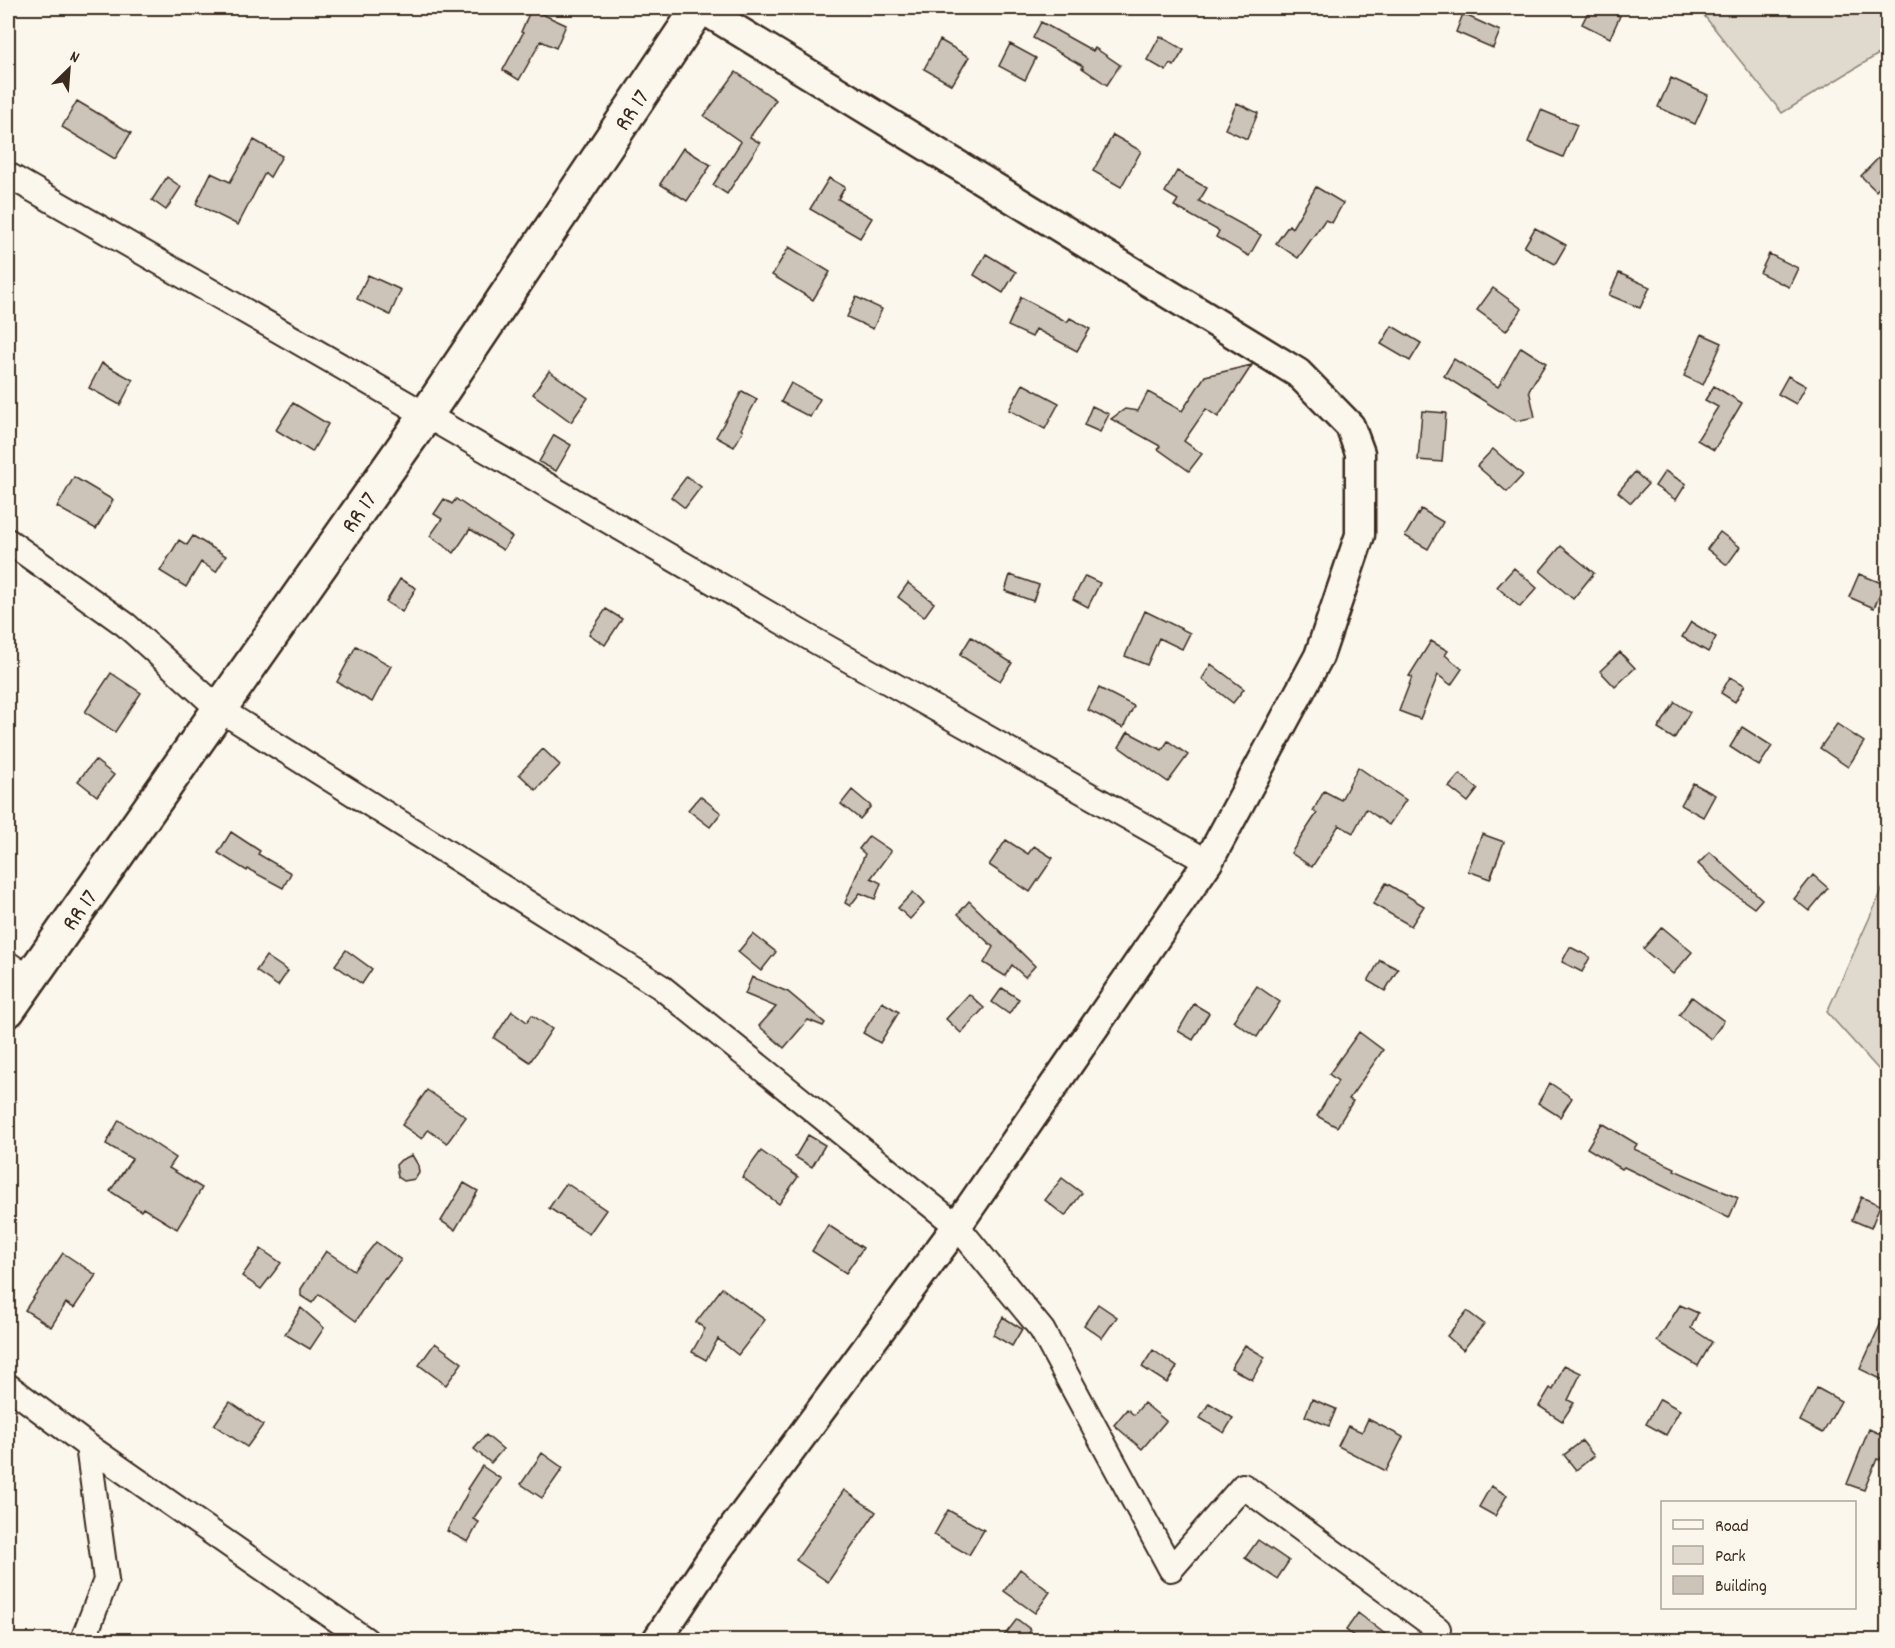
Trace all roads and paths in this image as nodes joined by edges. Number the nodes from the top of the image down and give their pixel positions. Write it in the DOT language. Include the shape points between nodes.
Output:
graph roads {
  1 [pos="700,8"];
  2 [pos="8,175"];
  3 [pos="426,415"];
  4 [pos="8,541"];
  5 [pos="219,709"];
  6 [pos="1208,862"];
  7 [pos="19,972"];
  8 [pos="8,1010"];
  9 [pos="957,1226"];
  10 [pos="8,1386"];
  11 [pos="88,1446"];
  12 [pos="83,1641"];
  13 [pos="366,1641"];
  14 [pos="657,1641"];
  15 [pos="1434,1641"];
  1 -- 3 [label="main road, RR 17 / RR 17"];
  1 -- 6 [label="street" via="1298,373 1350,426 1360,453 1360,535 1319,656"];
  2 -- 3 [label="street"];
  3 -- 5 [label="main road, RR 17 / RR 17"];
  3 -- 6 [label="street"];
  4 -- 5 [label="street" via="126,625"];
  5 -- 7 [label="main road, RR 17 / RR 17"];
  5 -- 9 [label="street" via="660,987"];
  6 -- 9 [label="street"];
  7 -- 8 [label="main road, RR 17 / RR 17"];
  9 -- 14 [label="street" via="715,1553"];
  9 -- 15 [label="street" via="1042,1330 1171,1569 1244,1486 1438,1629"];
  10 -- 11 [label="street"];
  11 -- 12 [label="street" via="106,1580"];
  11 -- 13 [label="street"];
}
